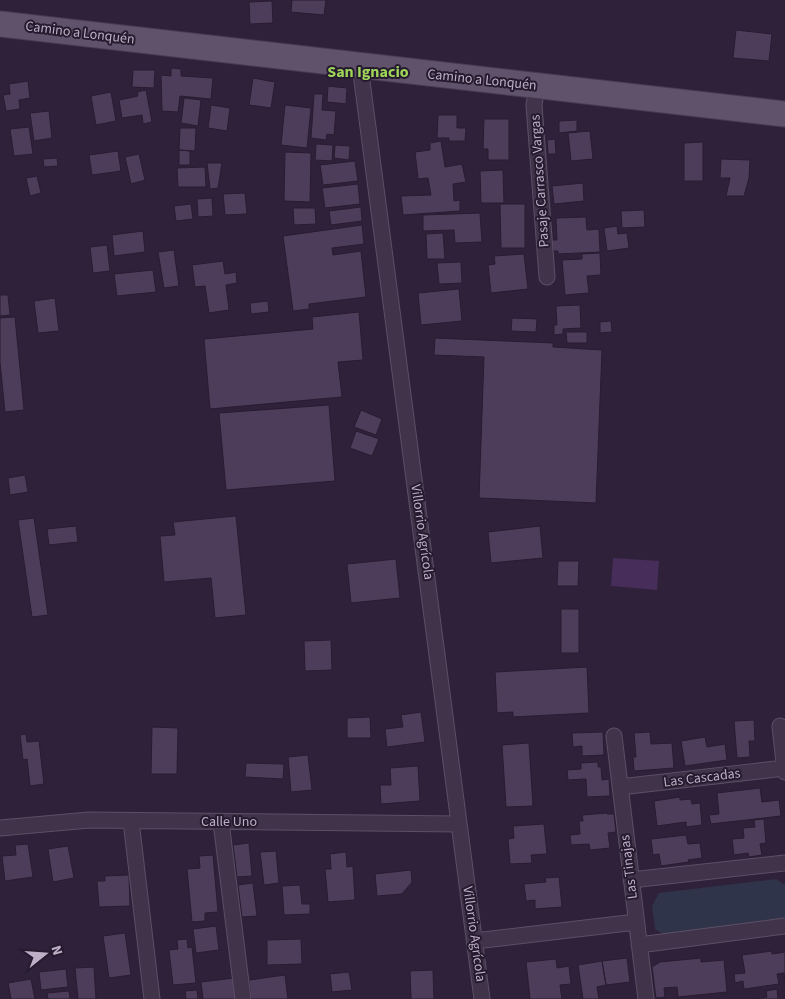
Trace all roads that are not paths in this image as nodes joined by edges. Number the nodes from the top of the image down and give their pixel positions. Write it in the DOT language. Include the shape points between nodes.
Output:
graph roads {
  1 [pos="0,24"];
  2 [pos="360,66"];
  3 [pos="537,86"];
  4 [pos="785,114"];
  5 [pos="547,277"];
  6 [pos="780,726"];
  7 [pos="614,736"];
  8 [pos="785,768"];
  9 [pos="785,772"];
  10 [pos="620,787"];
  11 [pos="130,821"];
  12 [pos="221,822"];
  13 [pos="459,824"];
  14 [pos="0,828"];
  15 [pos="785,863"];
  16 [pos="631,880"];
  17 [pos="636,922"];
  18 [pos="785,926"];
  19 [pos="475,941"];
  20 [pos="639,945"];
  21 [pos="152,999"];
  22 [pos="243,999"];
  23 [pos="482,999"];
  24 [pos="646,999"];
  1 -- 2 [label="main road, Camino a Lonquén"];
  2 -- 3 [label="main road, Camino a Lonquén"];
  2 -- 13 [label="street, Villorrio Agrícola"];
  3 -- 4 [label="main road, Camino a Lonquén"];
  3 -- 5 [label="street, Pasaje Carrasco Vargas" via="534,106"];
  6 -- 8 [label="street"];
  7 -- 10 [label="street, Las Tinajas"];
  8 -- 9 [label="street"];
  8 -- 10 [label="street, Las Cascadas"];
  10 -- 16 [label="street, Las Tinajas"];
  11 -- 12 [label="street, Calle Uno"];
  11 -- 14 [label="street, Calle Uno" via="89,820"];
  11 -- 21 [label="street"];
  12 -- 13 [label="street, Calle Uno"];
  12 -- 22 [label="street"];
  13 -- 19 [label="street, Villorrio Agrícola"];
  15 -- 16 [label="street"];
  16 -- 17 [label="street, Las Tinajas"];
  17 -- 19 [label="street"];
  17 -- 20 [label="street, Las Tinajas"];
  18 -- 20 [label="street"];
  19 -- 23 [label="street, Villorrio Agrícola"];
  20 -- 24 [label="street, Las Tinajas"];
}
